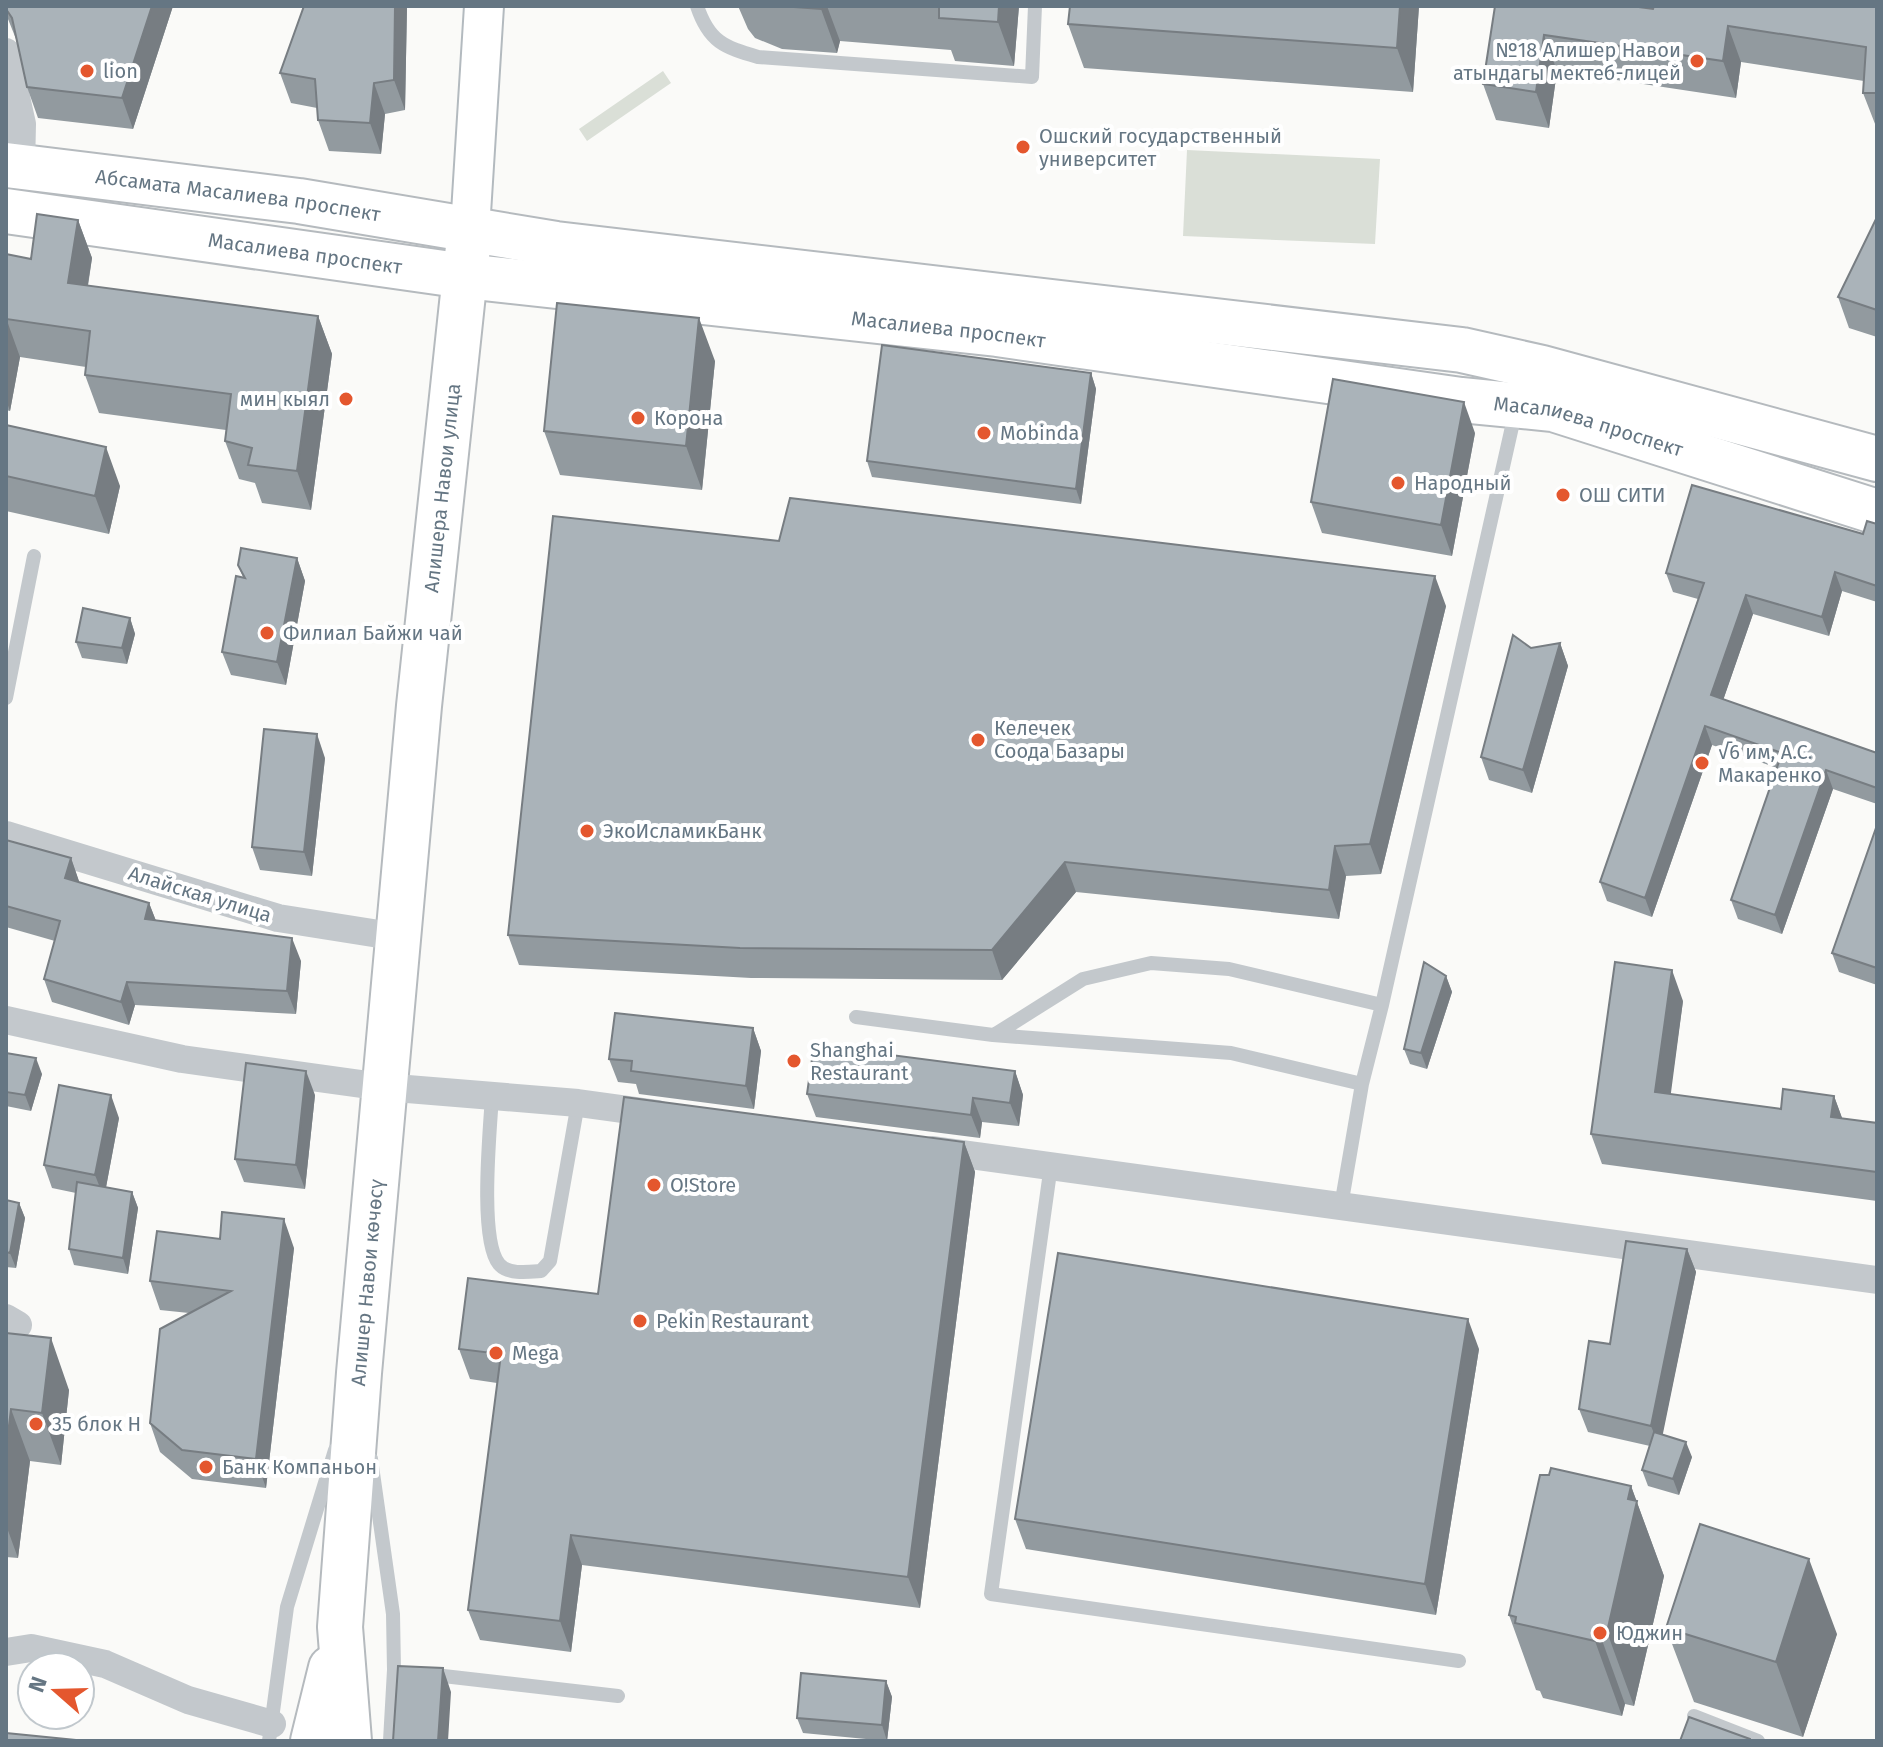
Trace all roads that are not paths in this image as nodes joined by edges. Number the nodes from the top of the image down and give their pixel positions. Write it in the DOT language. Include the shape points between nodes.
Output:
graph roads {
  1 [pos="484,6"];
  2 [pos="697,6"];
  3 [pos="1035,6"];
  4 [pos="6,52"];
  5 [pos="14,166"];
  6 [pos="6,211"];
  7 [pos="470,229"];
  8 [pos="465,276"];
  9 [pos="1517,406"];
  10 [pos="1877,459"];
  11 [pos="1877,512"];
  12 [pos="34,556"];
  13 [pos="6,698"];
  14 [pos="6,835"];
  15 [pos="398,937"];
  16 [pos="1382,1005"];
  17 [pos="856,1017"];
  18 [pos="6,1020"];
  19 [pos="993,1035"];
  20 [pos="1362,1084"];
  21 [pos="383,1087"];
  22 [pos="492,1096"];
  23 [pos="578,1103"];
  24 [pos="688,1118"];
  25 [pos="909,1147"];
  26 [pos="1051,1165"];
  27 [pos="1341,1206"];
  28 [pos="1877,1280"];
  29 [pos="359,1373"];
  30 [pos="340,1627"];
  31 [pos="6,1652"];
  32 [pos="1459,1661"];
  33 [pos="394,1670"];
  34 [pos="618,1696"];
  35 [pos="1694,1716"];
  36 [pos="270,1732"];
  37 [pos="313,1741"];
  38 [pos="349,1741"];
  39 [pos="390,1741"];
  40 [pos="1758,1741"];
  1 -- 7 [label="street"];
  2 -- 3 [label="lane" via="713,39 758,57 1032,77"];
  4 -- 5 [label="street" via="22,124"];
  5 -- 7 [label="main road, Абсамата Масалиева проспект" via="299,201"];
  6 -- 8 [label="main road, Масалиева проспект"];
  7 -- 8 [label="main road, Алишера Навои улица"];
  7 -- 10 [label="main road, Масалиева проспект" via="556,244 1462,350"];
  8 -- 9 [label="main road, Масалиева проспект" via="997,334"];
  8 -- 15 [label="main road, Алишера Навои улица"];
  9 -- 11 [label="main road, Масалиева проспект" via="1553,409"];
  9 -- 16 [label="lane"];
  12 -- 13 [label="lane"];
  14 -- 15 [label="street, Алайская улица" via="278,918"];
  15 -- 21 [label="main road, Алишер Навои көчөсү"];
  16 -- 19 [label="lane" via="1229,969 1151,963 1083,979"];
  16 -- 20 [label="lane"];
  17 -- 19 [label="lane"];
  18 -- 21 [label="street" via="182,1059"];
  19 -- 20 [label="lane" via="1231,1053"];
  20 -- 27 [label="lane"];
  21 -- 22 [label="street"];
  21 -- 29 [label="main road, Алишер Навои көчөсү"];
  22 -- 23 [label="street"];
  22 -- 23 [label="lane" via="487,1217 493,1252 500,1266 523,1273 541,1271 550,1261"];
  23 -- 24 [label="street"];
  25 -- 26 [label="street"];
  26 -- 27 [label="street"];
  26 -- 32 [label="lane" via="991,1594"];
  27 -- 28 [label="street"];
  29 -- 30 [label="main road, Алишер Навои көчөсү"];
  29 -- 33 [label="lane" via="393,1614"];
  29 -- 36 [label="lane" via="287,1607"];
  30 -- 37 [label="main road, Алишер Навои көчөсү"];
  30 -- 38 [label="main road, Алишер Навои көчөсү"];
  31 -- 36 [label="street" via="31,1648 105,1664"];
  33 -- 34 [label="lane"];
  33 -- 39 [label="lane"];
  35 -- 40 [label="lane"];
}
